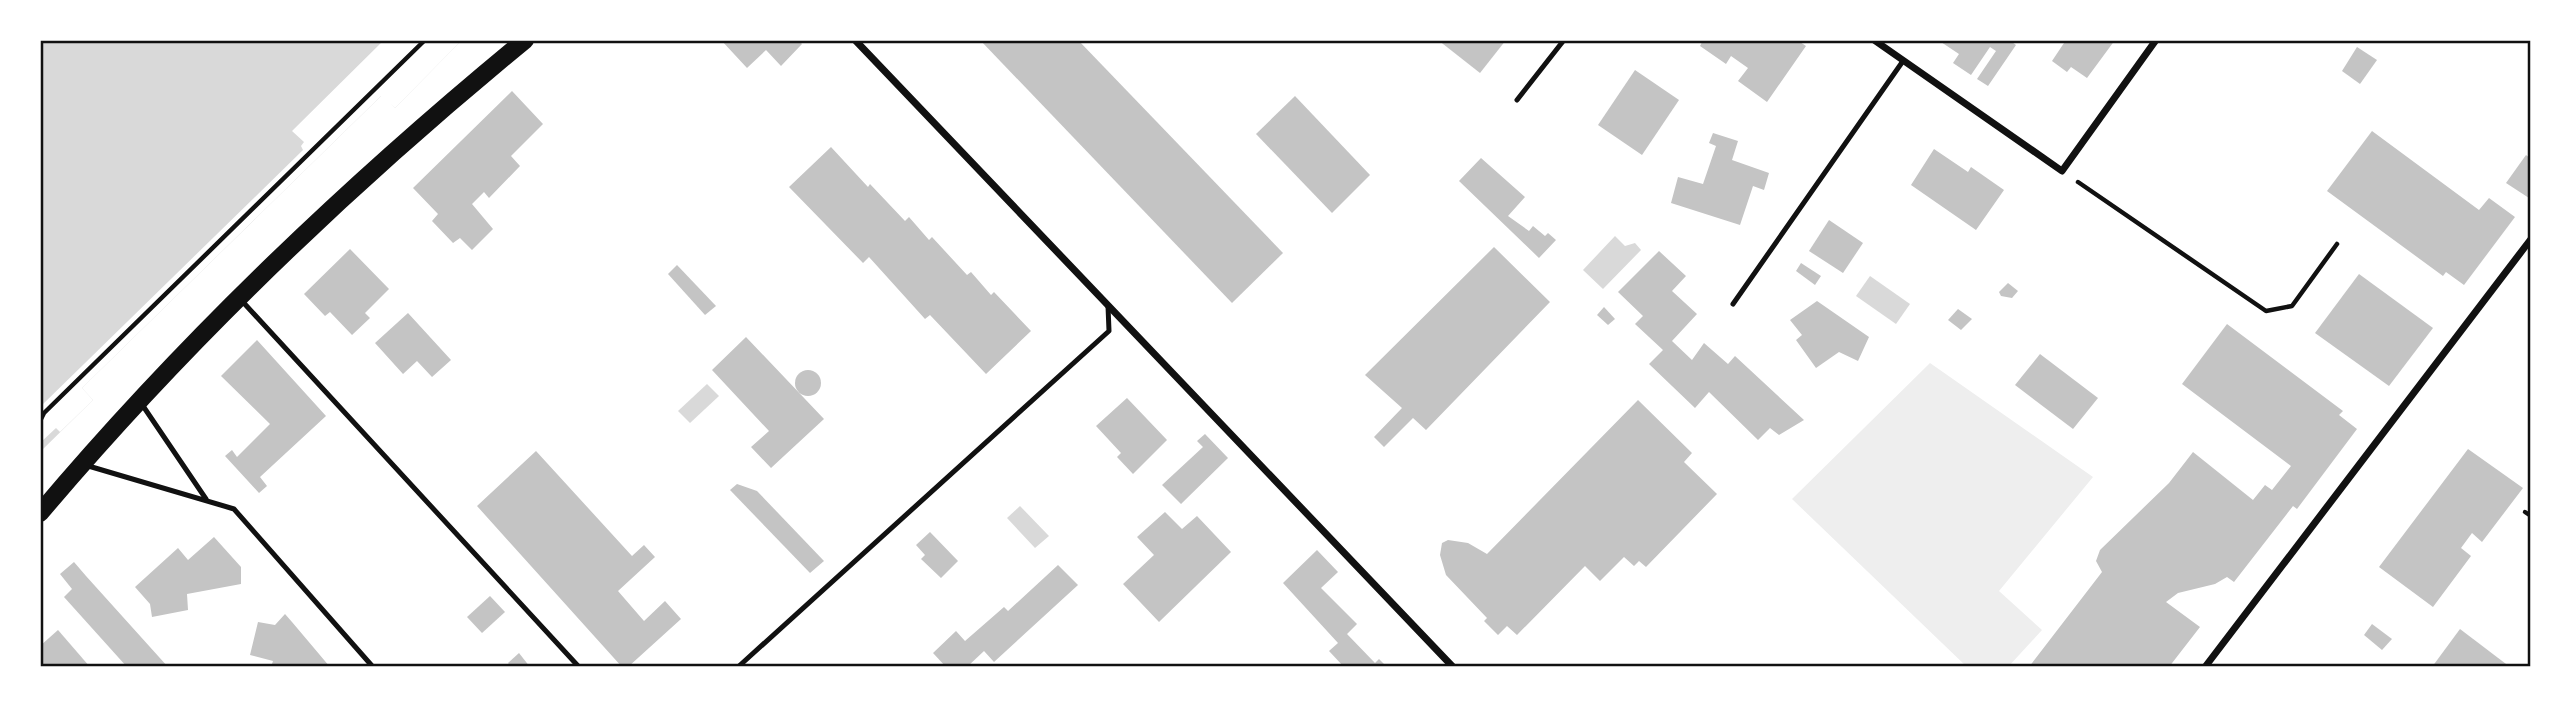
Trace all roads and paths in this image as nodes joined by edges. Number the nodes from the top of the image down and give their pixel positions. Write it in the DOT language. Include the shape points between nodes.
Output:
graph roads {
  1 [pos="425,40"];
  2 [pos="525,40"];
  3 [pos="855,40"];
  4 [pos="1564,40"];
  5 [pos="1874,40"];
  6 [pos="2157,40"];
  7 [pos="1903,61"];
  8 [pos="1517,100"];
  9 [pos="2062,171"];
  10 [pos="2531,239"];
  11 [pos="2337,244"];
  12 [pos="240,298"];
  13 [pos="1733,304"];
  14 [pos="1108,306"];
  15 [pos="140,401"];
  16 [pos="40,421"];
  17 [pos="82,464"];
  18 [pos="206,499"];
  19 [pos="2525,512"];
  20 [pos="40,513"];
  21 [pos="2531,516"];
  22 [pos="373,667"];
  23 [pos="579,667"];
  24 [pos="738,667"];
  25 [pos="1454,667"];
  26 [pos="2205,667"];
  1 -- 16 [label="path"];
  2 -- 12 [label="main road" via="453,100"];
  3 -- 14 [label="street"];
  4 -- 8 [label="lane"];
  5 -- 7 [label="street"];
  6 -- 9 [label="street"];
  7 -- 9 [label="street"];
  7 -- 13 [label="lane"];
  9 -- 11 [label="path" via="2266,311 2292,306"];
  10 -- 26 [label="street"];
  12 -- 15 [label="main road"];
  12 -- 23 [label="lane"];
  14 -- 24 [label="lane" via="1109,331"];
  14 -- 25 [label="street"];
  15 -- 17 [label="main road"];
  15 -- 18 [label="lane"];
  17 -- 18 [label="lane"];
  17 -- 20 [label="main road"];
  18 -- 22 [label="lane" via="234,509"];
  19 -- 21 [label="path"];
}
